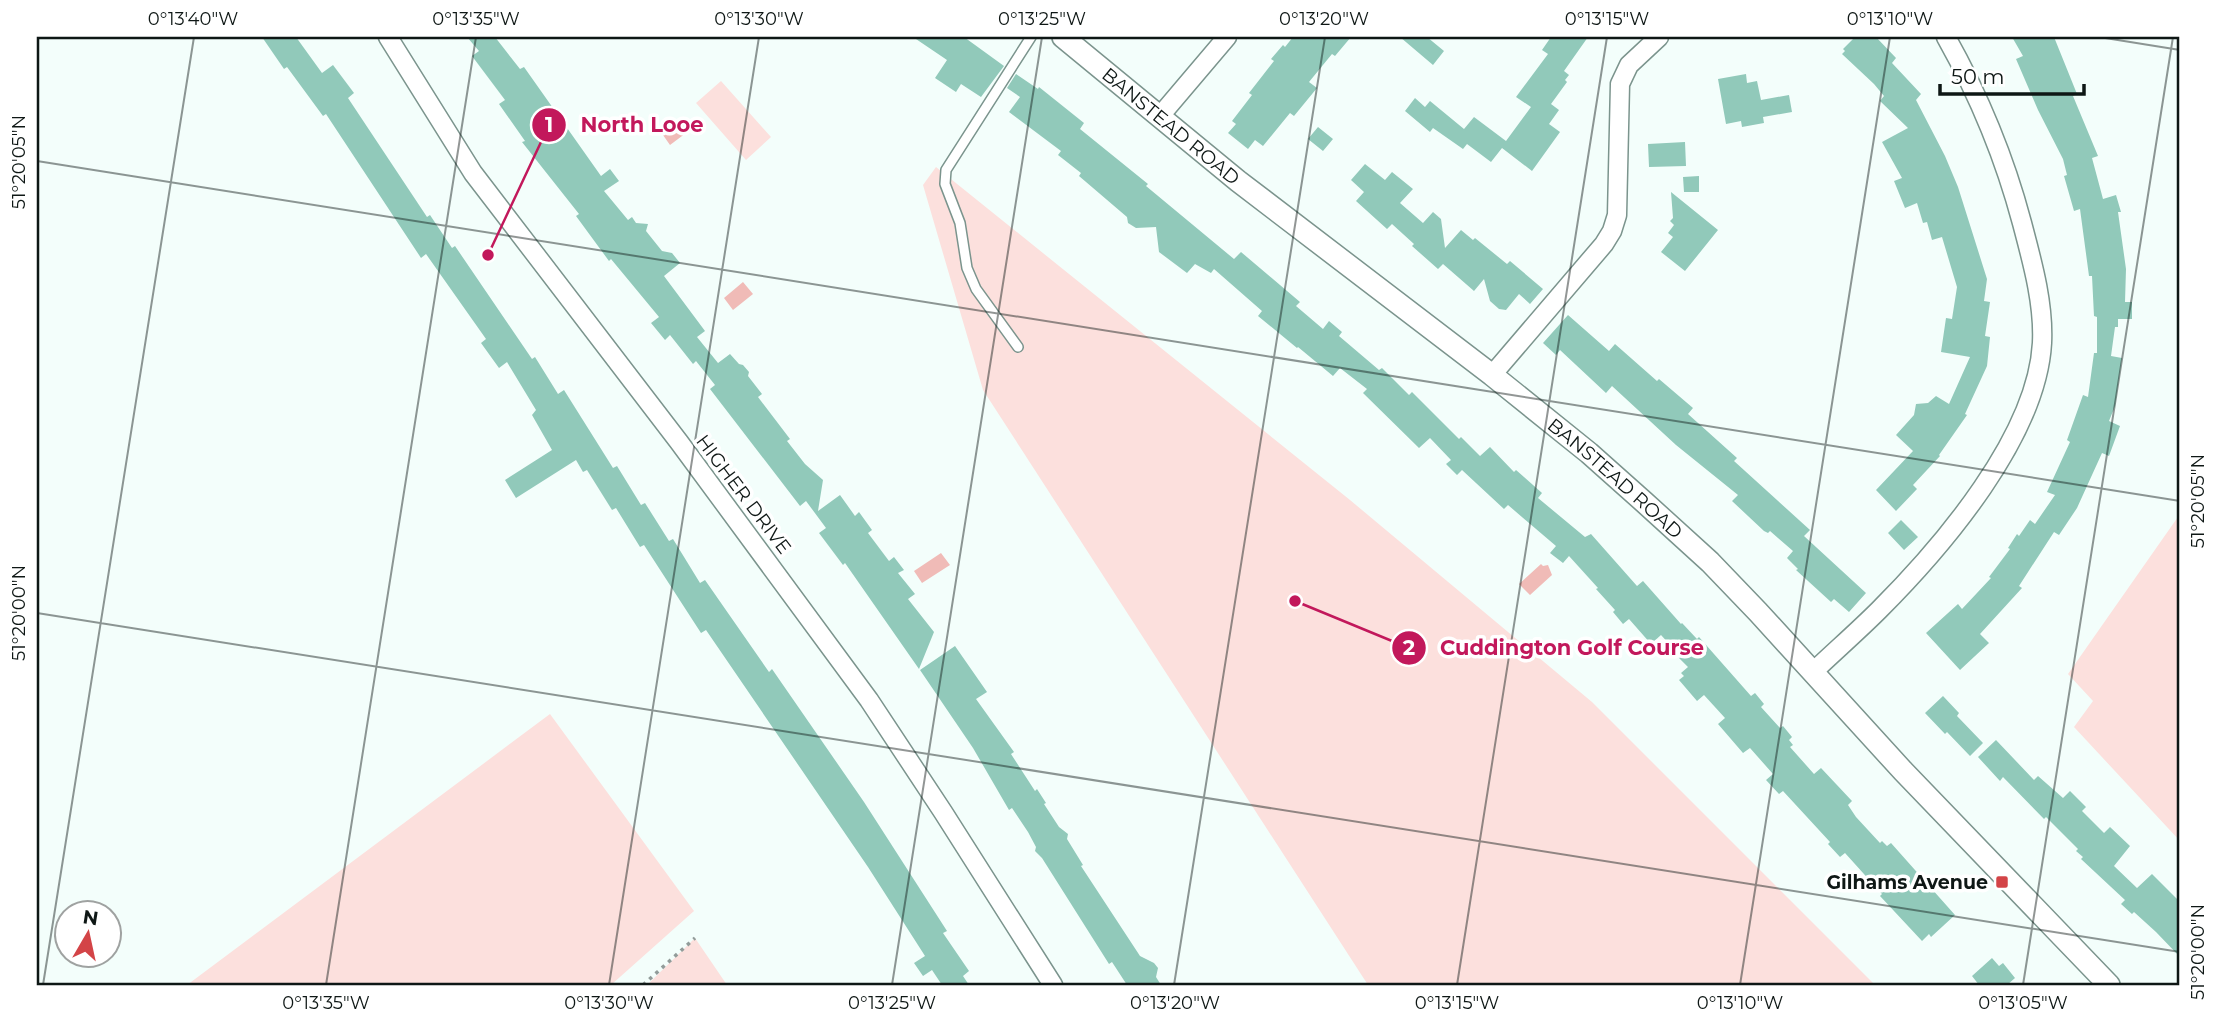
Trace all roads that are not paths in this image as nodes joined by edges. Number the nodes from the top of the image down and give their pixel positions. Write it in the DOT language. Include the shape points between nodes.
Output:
graph roads {
  1 [pos="388,37"];
  2 [pos="1031,37"];
  3 [pos="1063,37"];
  4 [pos="1227,37"];
  5 [pos="1659,37"];
  6 [pos="1945,37"];
  7 [pos="1160,116"];
  8 [pos="1018,348"];
  9 [pos="1492,375"];
  10 [pos="1814,672"];
  11 [pos="1053,985"];
  12 [pos="2109,985"];
  1 -- 11 [label="street, HIGHER DRIVE" via="473,173 869,700"];
  2 -- 8 [label="lane" via="946,170 945,184 960,223 971,278"];
  3 -- 7 [label="street, BANSTEAD ROAD"];
  4 -- 7 [label="street"];
  5 -- 9 [label="street" via="1629,65 1620,84 1617,215 1612,231"];
  6 -- 10 [label="street" via="1989,129 2021,219 2041,307 2037,376 2012,440 1965,510 1880,609"];
  7 -- 9 [label="street, BANSTEAD ROAD"];
  9 -- 10 [label="street, BANSTEAD ROAD" via="1654,510"];
  10 -- 12 [label="street, BANSTEAD ROAD"];
}
